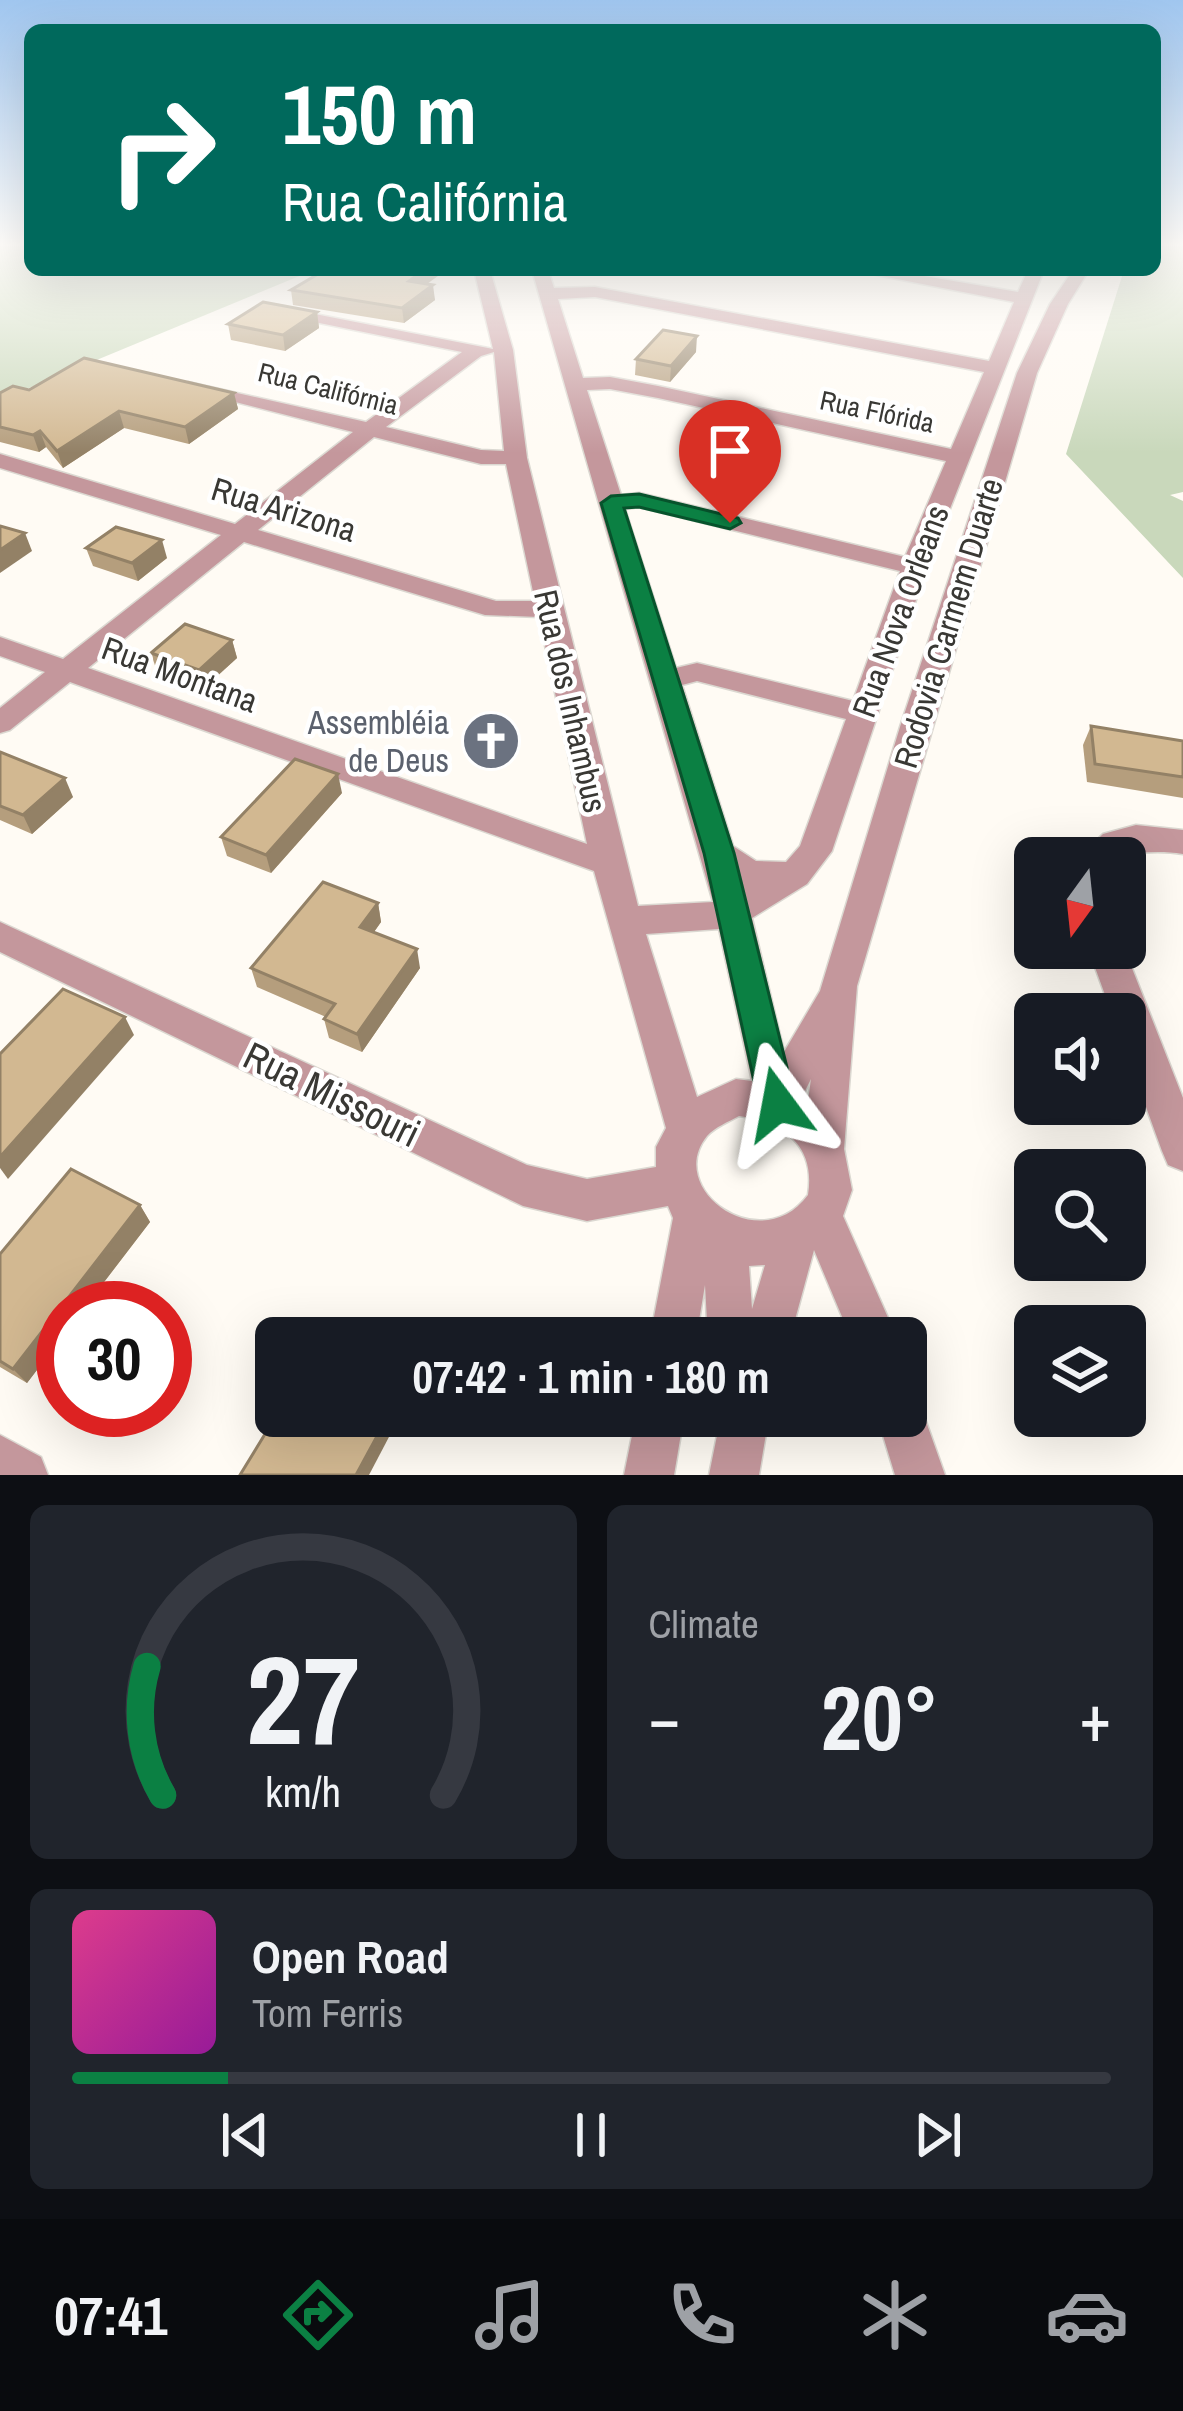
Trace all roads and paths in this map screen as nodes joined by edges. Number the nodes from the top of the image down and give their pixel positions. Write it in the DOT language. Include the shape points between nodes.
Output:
graph roads {
  1 [pos="305,315"];
  2 [pos="503,315"];
  3 [pos="537,315"];
  4 [pos="715,315"];
  5 [pos="1016,315"];
  6 [pos="1053,315"];
  7 [pos="489,351"];
  8 [pos="993,368"];
  9 [pos="171,380"];
  10 [pos="574,384"];
  11 [pos="369,430"];
  12 [pos="956,457"];
  13 [pos="516,458"];
  14 [pos="0,461"];
  15 [pos="611,503"];
  16 [pos="240,533"];
  17 [pos="914,567"];
  18 [pos="550,609"];
  19 [pos="0,646"];
  20 [pos="65,671"];
  21 [pos="662,680"];
  22 [pos="863,713"];
  23 [pos="0,723"];
  24 [pos="1133,837"];
  25 [pos="1183,842"];
  26 [pos="719,853"];
  27 [pos="608,863"];
  28 [pos="795,874"];
  29 [pos="734,914"];
  30 [pos="623,919"];
  31 [pos="0,936"];
  32 [pos="1114,969"];
  33 [pos="839,986"];
  34 [pos="778,1104"];
  35 [pos="685,1126"];
  36 [pos="824,1147"];
  37 [pos="1183,1150"];
  38 [pos="699,1213"];
  39 [pos="808,1227"];
  40 [pos="678,1317"];
  41 [pos="726,1317"];
  42 [pos="775,1317"];
  43 [pos="862,1317"];
  44 [pos="656,1437"];
  45 [pos="908,1437"];
  46 [pos="0,1460"];
  47 [pos="23,1475"];
  48 [pos="650,1475"];
  49 [pos="920,1475"];
  1 -- 7 [label="street"];
  2 -- 7 [label="street, Rua dos Inhambus"];
  3 -- 10 [label="street"];
  4 -- 8 [label="street"];
  5 -- 8 [label="street, Rua Nova Orleans"];
  6 -- 33 [label="street, Rodovia Carmem Duarte" via="1027,373"];
  7 -- 11 [label="street"];
  7 -- 13 [label="street, Rua dos Inhambus"];
  8 -- 12 [label="street, Rua Nova Orleans"];
  9 -- 11 [label="street, Rua Califórnia"];
  10 -- 12 [label="street, Rua Flórida" via="658,392"];
  10 -- 15 [label="street"];
  11 -- 13 [label="street, Rua Califórnia"];
  11 -- 16 [label="street"];
  12 -- 17 [label="street, Rua Nova Orleans"];
  13 -- 18 [label="street, Rua dos Inhambus"];
  14 -- 16 [label="street, Rua Arizona"];
  15 -- 17 [label="street" via="639,500"];
  15 -- 21 [label="street"];
  16 -- 18 [label="street, Rua Arizona" via="494,609"];
  16 -- 20 [label="street"];
  17 -- 22 [label="street, Rua Nova Orleans"];
  18 -- 27 [label="street, Rua dos Inhambus"];
  19 -- 20 [label="street, Rua Montana"];
  20 -- 23 [label="street"];
  20 -- 27 [label="street, Rua Montana"];
  21 -- 22 [label="street" via="697,672"];
  21 -- 26 [label="street"];
  22 -- 28 [label="street, Rua Nova Orleans" via="815,851"];
  24 -- 25 [label="street"];
  26 -- 28 [label="street" via="750,874"];
  26 -- 29 [label="street"];
  27 -- 30 [label="street, Rua dos Inhambus"];
  28 -- 29 [label="street"];
  29 -- 30 [label="street"];
  29 -- 34 [label="street"];
  30 -- 35 [label="street, Rua dos Inhambus"];
  31 -- 38 [label="street, Rua Missouri" via="523,1185"];
  32 -- 37 [label="street"];
  33 -- 34 [label="street, Rodovia Carmem Duarte"];
  33 -- 36 [label="street, Rodovia Carmem Duarte"];
  34 -- 35 [label="street" via="736,1097 707,1106"];
  34 -- 36 [label="street"];
  35 -- 38 [label="street" via="674,1154"];
  36 -- 39 [label="street" via="832,1183"];
  38 -- 39 [label="street" via="760,1246"];
  38 -- 40 [label="street"];
  38 -- 41 [label="street"];
  39 -- 42 [label="street"];
  39 -- 43 [label="street"];
  44 -- 48 [label="street"];
  45 -- 49 [label="street"];
  46 -- 47 [label="street"];
}
